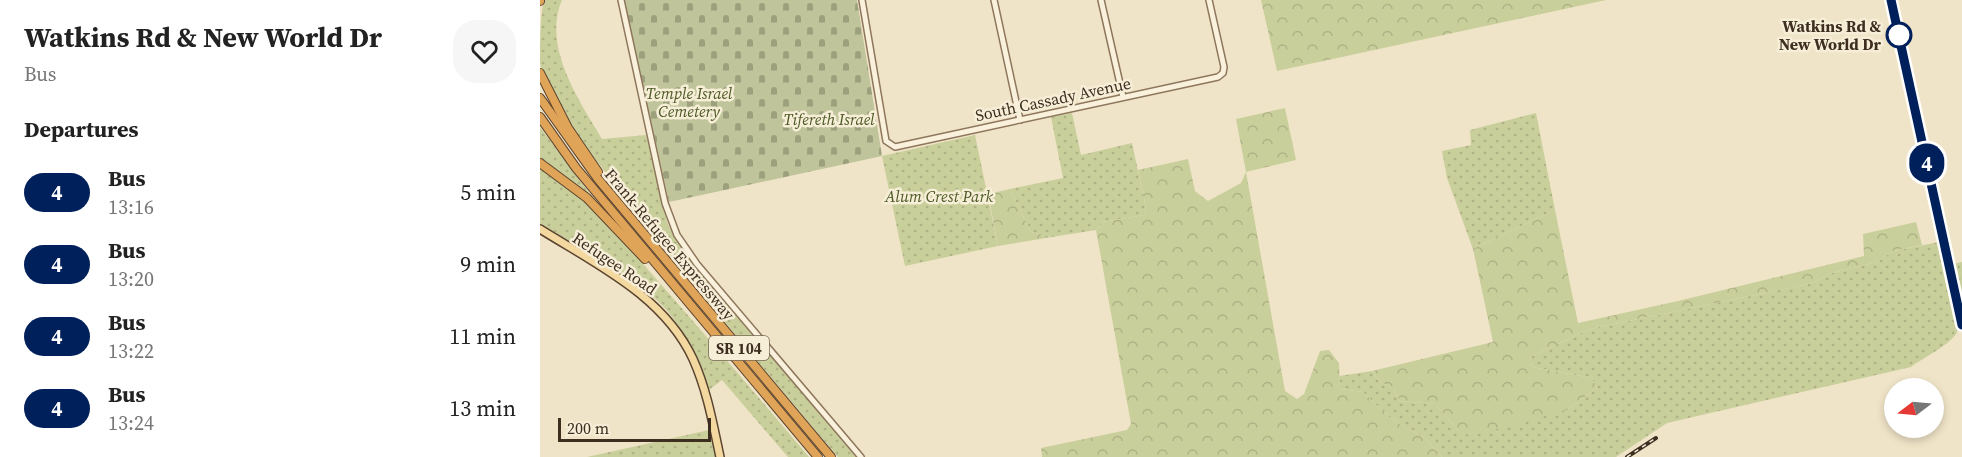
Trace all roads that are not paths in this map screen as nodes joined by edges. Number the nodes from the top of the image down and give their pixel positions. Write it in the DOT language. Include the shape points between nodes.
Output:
graph roads {
  1 [pos="621,0"];
  2 [pos="862,0"];
  3 [pos="994,0"];
  4 [pos="1101,0"];
  5 [pos="1209,0"];
  6 [pos="1891,0"];
  7 [pos="540,73"];
  8 [pos="540,98"];
  9 [pos="1123,98"];
  10 [pos="540,117"];
  11 [pos="1020,120"];
  12 [pos="540,164"];
  13 [pos="609,192"];
  14 [pos="540,229"];
  15 [pos="663,272"];
  16 [pos="1962,325"];
  17 [pos="720,457"];
  18 [pos="818,457"];
  19 [pos="831,457"];
  20 [pos="861,457"];
  1 -- 20 [label="street" via="665,203 677,235 742,319"];
  2 -- 11 [label="street, South Cassady Avenue" via="888,144 895,147"];
  3 -- 11 [label="street"];
  4 -- 9 [label="street"];
  5 -- 9 [label="street, South Cassady Avenue" via="1223,73"];
  6 -- 16 [label="street"];
  7 -- 13 [label="highway"];
  8 -- 13 [label="highway, Frank-Refugee Expressway / SR 104"];
  9 -- 11 [label="street, South Cassady Avenue"];
  10 -- 15 [label="highway, Frank-Refugee Expressway / SR 104" via="576,168"];
  12 -- 15 [label="highway" via="587,198 644,258"];
  13 -- 19 [label="highway, Frank-Refugee Expressway / SR 104"];
  14 -- 17 [label="main road, Refugee Road" via="635,290 672,325 699,375"];
  15 -- 18 [label="highway, Frank-Refugee Expressway / SR 104"];
}
